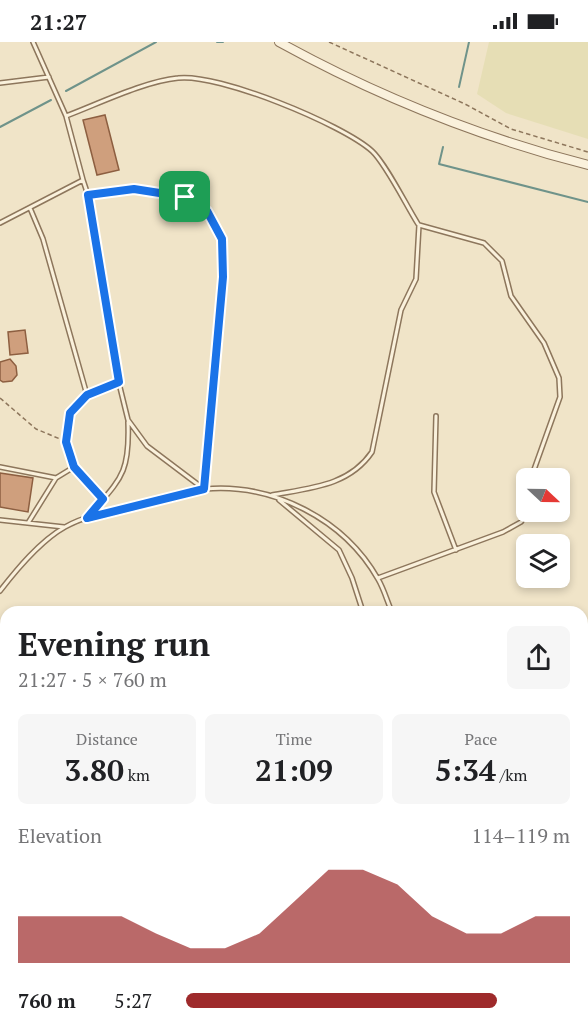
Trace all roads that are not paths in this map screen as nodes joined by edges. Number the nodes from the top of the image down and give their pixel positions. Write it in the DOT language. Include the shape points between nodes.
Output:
graph roads {
  1 [pos="33,42"];
  2 [pos="279,42"];
  3 [pos="49,77"];
  4 [pos="0,83"];
  5 [pos="66,116"];
  6 [pos="588,165"];
  7 [pos="83,180"];
  8 [pos="88,195"];
  9 [pos="30,208"];
  10 [pos="0,223"];
  11 [pos="418,225"];
  12 [pos="119,382"];
  13 [pos="87,395"];
  14 [pos="436,416"];
  15 [pos="128,420"];
  16 [pos="0,466"];
  17 [pos="74,467"];
  18 [pos="535,468"];
  19 [pos="56,478"];
  20 [pos="204,489"];
  21 [pos="272,495"];
  22 [pos="103,499"];
  23 [pos="87,518"];
  24 [pos="0,520"];
  25 [pos="521,522"];
  26 [pos="28,523"];
  27 [pos="64,527"];
  28 [pos="456,550"];
  29 [pos="378,578"];
  30 [pos="0,591"];
  31 [pos="361,606"];
  32 [pos="390,606"];
  1 -- 3 [label="lane"];
  2 -- 6 [label="street" via="370,89 443,120"];
  3 -- 4 [label="lane"];
  3 -- 5 [label="lane"];
  5 -- 7 [label="lane"];
  5 -- 11 [label="lane" via="178,78 206,79 241,88 352,136 374,153"];
  7 -- 8 [label="lane"];
  7 -- 9 [label="lane"];
  8 -- 12 [label="lane"];
  8 -- 20 [label="lane" via="134,189 185,197 207,211 222,239 223,277"];
  9 -- 10 [label="lane"];
  9 -- 13 [label="lane" via="43,239"];
  11 -- 18 [label="lane" via="484,243 502,261 511,296 544,343 560,378 560,397"];
  11 -- 21 [label="lane" via="416,279 401,310 372,453 362,467 345,479"];
  12 -- 13 [label="lane"];
  12 -- 15 [label="lane"];
  13 -- 17 [label="lane" via="70,413 66,442"];
  14 -- 28 [label="lane" via="434,492"];
  15 -- 20 [label="lane" via="147,446"];
  15 -- 22 [label="lane" via="129,454 121,478"];
  16 -- 19 [label="lane"];
  17 -- 19 [label="lane"];
  17 -- 22 [label="lane"];
  19 -- 26 [label="lane"];
  20 -- 21 [label="lane" via="246,489"];
  20 -- 23 [label="lane"];
  21 -- 29 [label="lane" via="318,516 356,548"];
  21 -- 31 [label="lane" via="339,550"];
  22 -- 23 [label="lane"];
  23 -- 27 [label="lane"];
  24 -- 26 [label="lane"];
  25 -- 28 [label="lane"];
  26 -- 27 [label="lane"];
  27 -- 30 [label="lane"];
  28 -- 29 [label="lane"];
  29 -- 32 [label="lane"];
}
